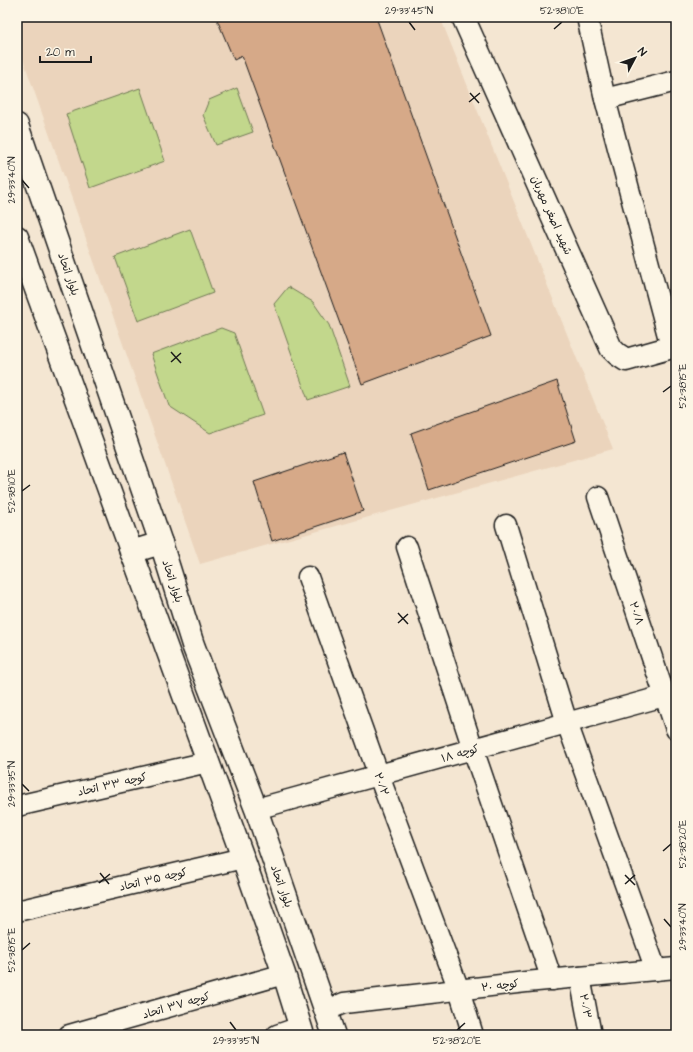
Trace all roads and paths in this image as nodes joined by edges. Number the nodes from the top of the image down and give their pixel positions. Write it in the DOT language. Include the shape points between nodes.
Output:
graph roads {
  1 [pos="463,17"];
  2 [pos="587,17"];
  3 [pos="676,81"];
  4 [pos="606,99"];
  5 [pos="17,124"];
  6 [pos="17,237"];
  7 [pos="674,346"];
  8 [pos="598,497"];
  9 [pos="506,525"];
  10 [pos="161,543"];
  11 [pos="407,547"];
  12 [pos="131,552"];
  13 [pos="308,577"];
  14 [pos="664,696"];
  15 [pos="566,723"];
  16 [pos="676,729"];
  17 [pos="473,749"];
  18 [pos="208,762"];
  19 [pos="379,776"];
  20 [pos="17,806"];
  21 [pos="256,809"];
  22 [pos="243,858"];
  23 [pos="17,911"];
  24 [pos="656,970"];
  25 [pos="676,970"];
  26 [pos="284,974"];
  27 [pos="580,978"];
  28 [pos="552,980"];
  29 [pos="459,990"];
  30 [pos="325,1011"];
  31 [pos="302,1031"];
  32 [pos="69,1035"];
  33 [pos="277,1035"];
  34 [pos="334,1035"];
  35 [pos="473,1035"];
  36 [pos="591,1035"];
  1 -- 7 [label="main road, شهید اصغر مهربان" via="611,348 626,360"];
  2 -- 4 [label="street"];
  3 -- 4 [label="street"];
  4 -- 7 [label="street"];
  5 -- 10 [label="main road, بلوار اتحاد"];
  6 -- 12 [label="main road"];
  8 -- 14 [label="street, ۲۰/۸"];
  9 -- 15 [label="street"];
  10 -- 12 [label="main road"];
  10 -- 21 [label="main road, بلوار اتحاد" via="194,645"];
  11 -- 17 [label="street"];
  12 -- 18 [label="main road"];
  13 -- 19 [label="street, ۲۰/۲"];
  14 -- 15 [label="street, کوچه ۱۸"];
  14 -- 16 [label="street, ۲۰/۸"];
  15 -- 17 [label="street, کوچه ۱۸"];
  15 -- 24 [label="street"];
  17 -- 19 [label="street, کوچه ۱۸"];
  17 -- 28 [label="street"];
  18 -- 20 [label="street, کوچه ۳۳ اتحاد"];
  18 -- 22 [label="main road"];
  19 -- 21 [label="street, کوچه ۱۸"];
  19 -- 29 [label="street, ۲۰/۲"];
  21 -- 30 [label="main road, بلوار اتحاد"];
  22 -- 23 [label="street, کوچه ۳۵ اتحاد"];
  22 -- 26 [label="main road"];
  24 -- 25 [label="street, کوچه ۲۰"];
  24 -- 27 [label="street, کوچه ۲۰"];
  26 -- 31 [label="main road"];
  26 -- 32 [label="street, کوچه ۳۷ اتحاد"];
  27 -- 28 [label="street, کوچه ۲۰"];
  27 -- 36 [label="street, ۲۰/۳"];
  28 -- 29 [label="street, کوچه ۲۰"];
  29 -- 30 [label="street, کوچه ۲۰" via="344,1003"];
  29 -- 35 [label="street, ۲۰/۲"];
  30 -- 34 [label="main road, بلوار اتحاد"];
  31 -- 33 [label="street"];
}
